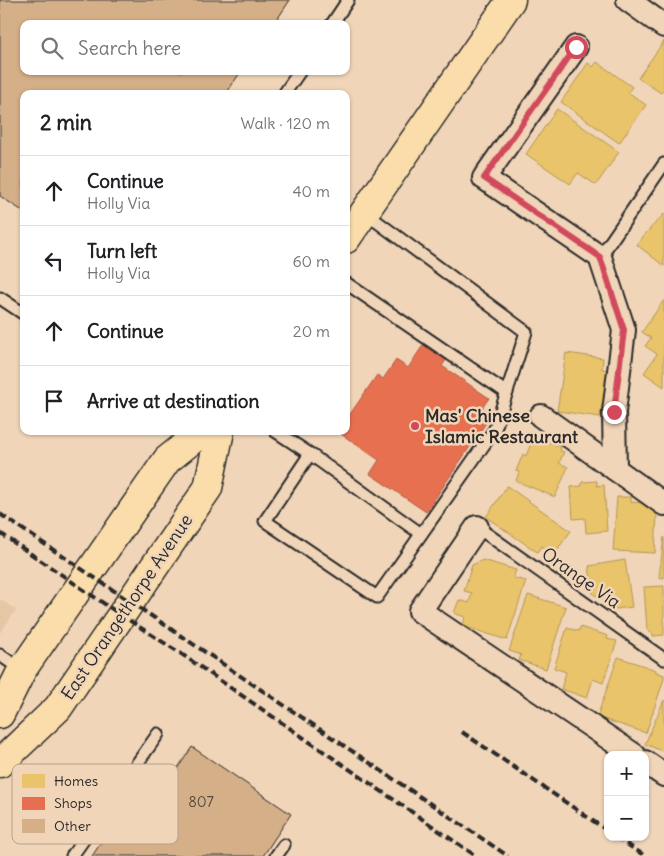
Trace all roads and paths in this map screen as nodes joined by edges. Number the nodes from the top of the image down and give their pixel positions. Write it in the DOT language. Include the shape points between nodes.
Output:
graph roads {
  1 [pos="348,0"];
  2 [pos="511,0"];
  3 [pos="628,0"];
  4 [pos="335,20"];
  5 [pos="664,26"];
  6 [pos="576,47"];
  7 [pos="297,75"];
  8 [pos="287,90"];
  9 [pos="664,164"];
  10 [pos="364,212"];
  11 [pos="350,233"];
  12 [pos="600,257"];
  13 [pos="350,286"];
  14 [pos="0,298"];
  15 [pos="20,311"];
  16 [pos="507,393"];
  17 [pos="541,416"];
  18 [pos="198,435"];
  19 [pos="219,435"];
  20 [pos="281,435"];
  21 [pos="310,454"];
  22 [pos="614,468"];
  23 [pos="664,504"];
  24 [pos="477,527"];
  25 [pos="421,534"];
  26 [pos="0,655"];
  27 [pos="664,658"];
  28 [pos="22,670"];
  29 [pos="0,714"];
  30 [pos="158,734"];
  31 [pos="628,751"];
  32 [pos="0,763"];
  33 [pos="137,764"];
  34 [pos="649,765"];
  35 [pos="664,774"];
  36 [pos="80,844"];
  37 [pos="284,845"];
  38 [pos="72,856"];
  39 [pos="276,856"];
  1 -- 4 [label="lane"];
  2 -- 10 [label="main road"];
  3 -- 5 [label="street"];
  6 -- 12 [label="street" via="484,178"];
  7 -- 8 [label="lane"];
  9 -- 12 [label="lane"];
  10 -- 11 [label="main road"];
  10 -- 16 [label="lane" via="526,332"];
  12 -- 22 [label="street" via="624,330 614,412"];
  13 -- 16 [label="lane"];
  14 -- 15 [label="lane"];
  16 -- 25 [label="lane" via="495,429"];
  17 -- 22 [label="street"];
  18 -- 28 [label="main road" via="167,460"];
  19 -- 32 [label="main road, East Orangethorpe Avenue" via="208,488 58,708"];
  20 -- 21 [label="lane"];
  21 -- 25 [label="lane"];
  21 -- 25 [label="lane" via="265,521 377,597"];
  22 -- 23 [label="street"];
  24 -- 27 [label="lane, Orange Via"];
  24 -- 31 [label="street" via="420,611"];
  26 -- 28 [label="lane"];
  28 -- 29 [label="main road"];
  30 -- 33 [label="lane"];
  34 -- 35 [label="street"];
  36 -- 38 [label="lane"];
  37 -- 39 [label="lane"];
}
